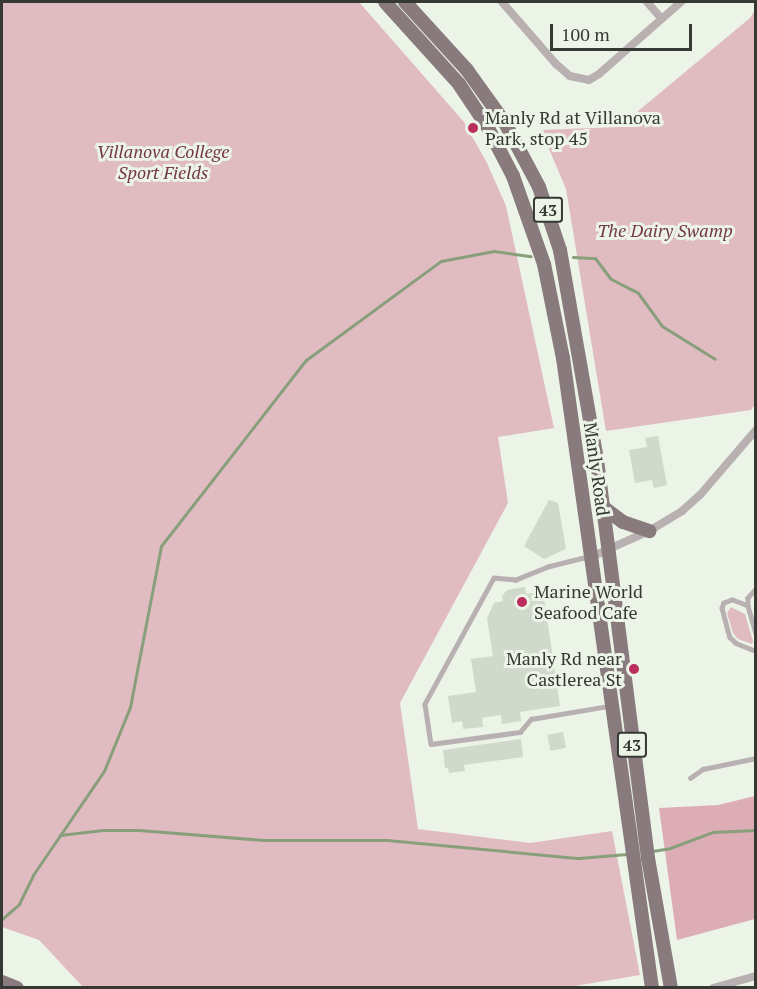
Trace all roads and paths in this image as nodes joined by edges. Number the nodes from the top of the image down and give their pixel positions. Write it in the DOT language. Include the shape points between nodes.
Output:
graph roads {
  1 [pos="385,2"];
  2 [pos="405,2"];
  3 [pos="502,2"];
  4 [pos="647,2"];
  5 [pos="681,2"];
  6 [pos="661,18"];
  7 [pos="756,430"];
  8 [pos="603,507"];
  9 [pos="650,531"];
  10 [pos="609,550"];
  11 [pos="591,557"];
  12 [pos="756,589"];
  13 [pos="748,606"];
  14 [pos="756,634"];
  15 [pos="756,651"];
  16 [pos="612,706"];
  17 [pos="756,758"];
  18 [pos="690,778"];
  19 [pos="756,976"];
  20 [pos="652,987"];
  21 [pos="671,987"];
  22 [pos="713,987"];
  1 -- 11 [label="main road, Manly Road / 43" via="472,103 500,149 525,208 557,319"];
  2 -- 8 [label="main road, Manly Road / 43" via="488,97 518,145 546,207 564,267"];
  3 -- 6 [label="street" via="555,63 578,80 589,80 599,74"];
  4 -- 6 [label="street"];
  5 -- 6 [label="street"];
  7 -- 9 [label="street" via="700,495"];
  8 -- 9 [label="main road" via="623,522"];
  8 -- 10 [label="main road, Manly Road / 43"];
  9 -- 10 [label="street"];
  10 -- 11 [label="street"];
  10 -- 21 [label="main road, Manly Road / 43" via="648,858"];
  11 -- 16 [label="main road, Manly Road / 43"];
  11 -- 16 [label="lane" via="516,579 494,578 425,704 431,744 520,732 531,719"];
  12 -- 13 [label="lane" via="748,598"];
  13 -- 14 [label="lane"];
  13 -- 15 [label="lane" via="732,600 722,608 730,637"];
  16 -- 20 [label="main road, Manly Road / 43"];
  17 -- 18 [label="lane" via="703,769"];
  19 -- 22 [label="street"];
}
